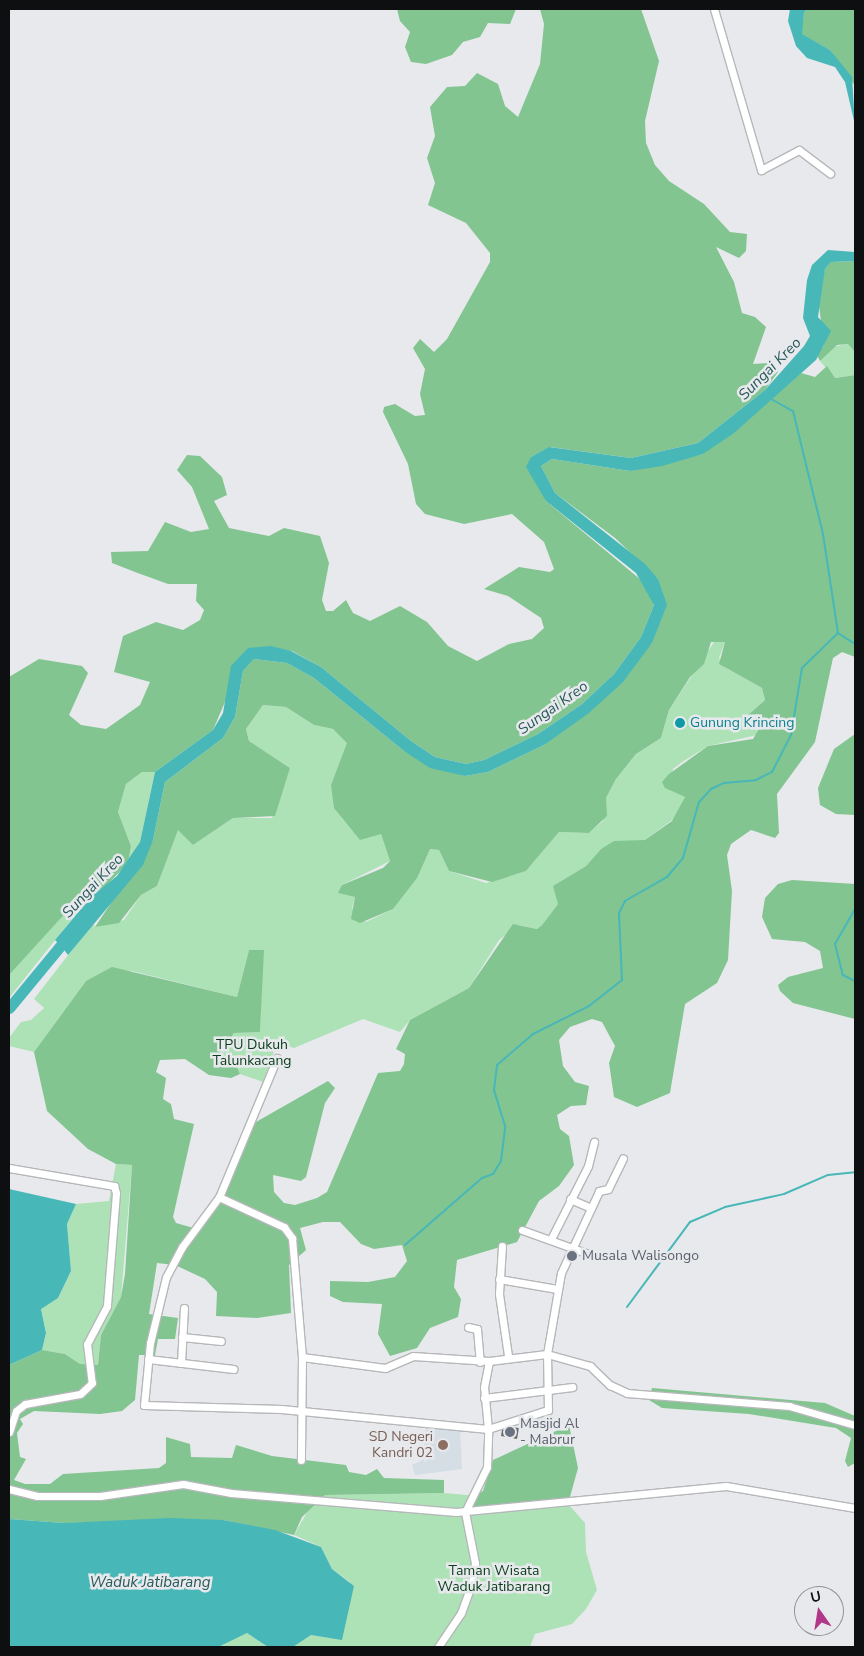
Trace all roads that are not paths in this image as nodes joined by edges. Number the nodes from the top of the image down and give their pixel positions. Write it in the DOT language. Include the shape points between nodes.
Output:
graph roads {
  1 [pos="714,9"];
  2 [pos="830,173"];
  3 [pos="277,1058"];
  4 [pos="594,1142"];
  5 [pos="624,1158"];
  6 [pos="9,1168"];
  7 [pos="219,1196"];
  8 [pos="570,1199"];
  9 [pos="591,1208"];
  10 [pos="522,1230"];
  11 [pos="551,1239"];
  12 [pos="502,1246"];
  13 [pos="571,1246"];
  14 [pos="589,1254"];
  15 [pos="499,1279"];
  16 [pos="557,1289"];
  17 [pos="184,1308"];
  18 [pos="468,1327"];
  19 [pos="182,1337"];
  20 [pos="221,1342"];
  21 [pos="547,1354"];
  22 [pos="508,1356"];
  23 [pos="302,1357"];
  24 [pos="148,1359"];
  25 [pos="488,1361"];
  26 [pos="480,1362"];
  27 [pos="181,1363"];
  28 [pos="233,1370"];
  29 [pos="546,1387"];
  30 [pos="572,1387"];
  31 [pos="484,1398"];
  32 [pos="302,1411"];
  33 [pos="855,1425"];
  34 [pos="488,1429"];
  35 [pos="9,1432"];
  36 [pos="301,1460"];
  37 [pos="9,1489"];
  38 [pos="855,1508"];
  39 [pos="465,1512"];
  40 [pos="438,1647"];
  1 -- 2 [label="street" via="761,170 799,150"];
  3 -- 7 [label="street"];
  4 -- 8 [label="street"];
  5 -- 9 [label="street"];
  6 -- 35 [label="street" via="114,1186 107,1306 86,1344 92,1383 80,1394 25,1404 16,1411"];
  7 -- 23 [label="street" via="291,1234"];
  7 -- 24 [label="street" via="182,1246 166,1277"];
  8 -- 9 [label="street"];
  8 -- 11 [label="street"];
  9 -- 13 [label="street"];
  10 -- 11 [label="street"];
  11 -- 13 [label="street"];
  12 -- 15 [label="street"];
  13 -- 14 [label="street"];
  13 -- 16 [label="street"];
  15 -- 16 [label="street"];
  15 -- 22 [label="street"];
  16 -- 21 [label="street"];
  17 -- 19 [label="street"];
  18 -- 26 [label="street" via="477,1329"];
  19 -- 20 [label="street"];
  19 -- 27 [label="street"];
  21 -- 22 [label="street"];
  21 -- 29 [label="street"];
  21 -- 33 [label="street" via="590,1366 610,1385 627,1393 789,1406"];
  22 -- 25 [label="street"];
  23 -- 26 [label="street" via="385,1368 411,1356"];
  23 -- 32 [label="street"];
  24 -- 27 [label="street"];
  24 -- 32 [label="street" via="144,1405"];
  25 -- 26 [label="street"];
  25 -- 31 [label="street"];
  27 -- 28 [label="street"];
  29 -- 30 [label="street"];
  29 -- 31 [label="street"];
  29 -- 34 [label="street" via="545,1414"];
  31 -- 34 [label="street"];
  32 -- 34 [label="street"];
  32 -- 36 [label="street"];
  34 -- 39 [label="street" via="487,1467"];
  37 -- 39 [label="street" via="37,1496 100,1496 183,1484 324,1502"];
  38 -- 39 [label="street" via="717,1485"];
  39 -- 40 [label="street" via="475,1563 472,1582 461,1613"];
}
